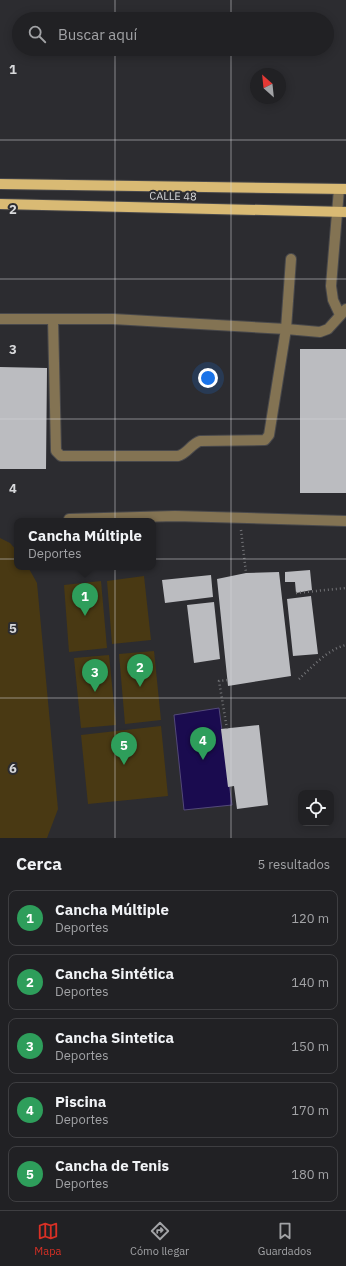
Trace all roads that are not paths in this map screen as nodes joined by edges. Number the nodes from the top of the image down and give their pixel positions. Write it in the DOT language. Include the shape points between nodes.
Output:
graph roads {
  1 [pos="0,184"];
  2 [pos="343,189"];
  3 [pos="0,204"];
  4 [pos="342,212"];
  5 [pos="291,259"];
  6 [pos="343,312"];
  7 [pos="0,319"];
  8 [pos="53,319"];
  9 [pos="286,329"];
  10 [pos="104,518"];
  11 [pos="346,521"];
  1 -- 2 [label="main road, CALLE 48"];
  2 -- 4 [label="lane"];
  3 -- 4 [label="main road, CALLE 48"];
  4 -- 6 [label="lane" via="331,286 333,300"];
  5 -- 9 [label="lane"];
  6 -- 9 [label="lane" via="328,329 320,332"];
  7 -- 8 [label="lane"];
  8 -- 9 [label="lane" via="113,319"];
  8 -- 9 [label="lane" via="56,451 61,456 178,456 200,441 265,440 269,435"];
  10 -- 11 [label="lane" via="175,516"];
}
